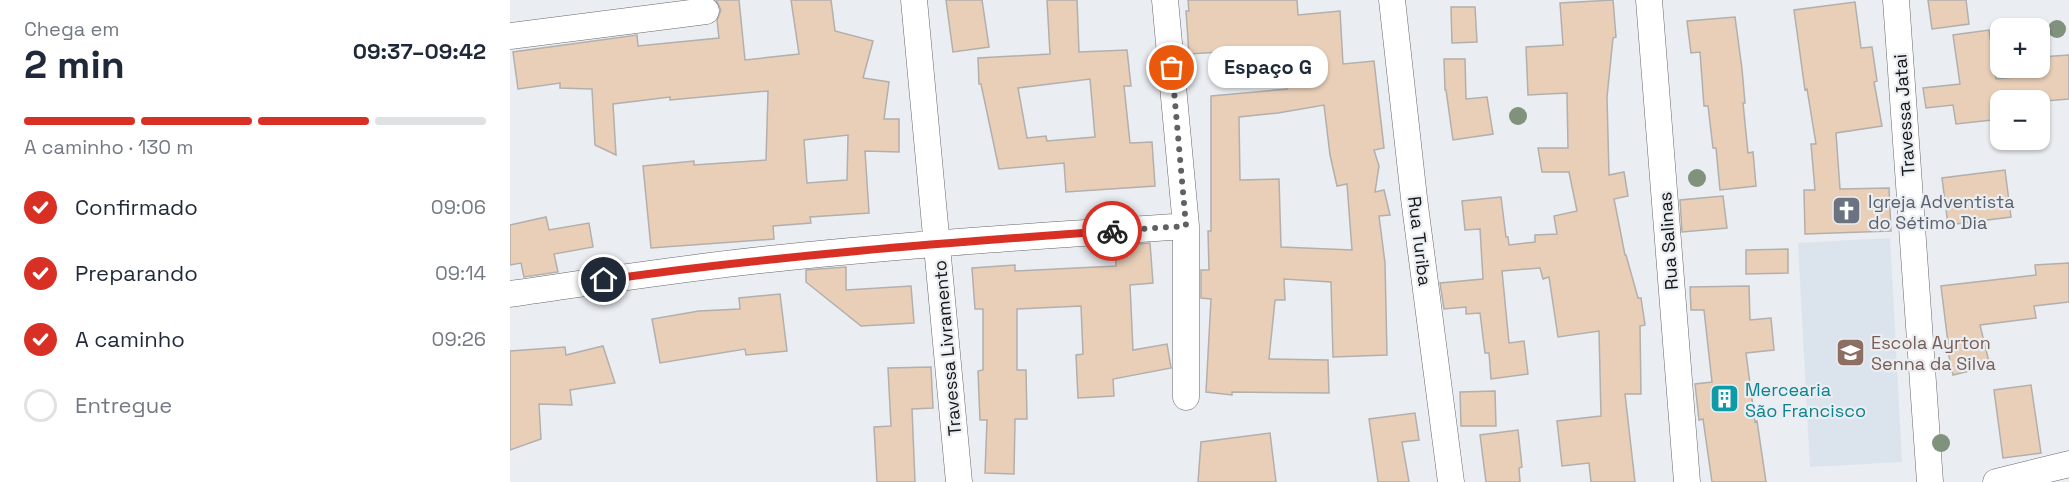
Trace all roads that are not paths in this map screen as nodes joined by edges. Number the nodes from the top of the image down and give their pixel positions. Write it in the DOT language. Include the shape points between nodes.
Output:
graph roads {
  1 [pos="914,0"];
  2 [pos="1165,0"];
  3 [pos="1392,0"];
  4 [pos="1650,0"];
  5 [pos="1896,0"];
  6 [pos="706,11"];
  7 [pos="510,36"];
  8 [pos="1186,226"];
  9 [pos="938,243"];
  10 [pos="510,294"];
  11 [pos="1186,397"];
  12 [pos="2069,464"];
  13 [pos="959,482"];
  14 [pos="1451,482"];
  15 [pos="1687,482"];
  16 [pos="1930,482"];
  17 [pos="1996,482"];
  1 -- 9 [label="street, Travessa Livramento"];
  2 -- 8 [label="street"];
  3 -- 14 [label="street, Rua Turiba"];
  4 -- 15 [label="street, Rua Salinas"];
  5 -- 16 [label="street, Travessa Jatai"];
  6 -- 7 [label="street"];
  8 -- 9 [label="street"];
  8 -- 11 [label="street"];
  9 -- 10 [label="street" via="777,258"];
  9 -- 13 [label="street, Travessa Livramento"];
  12 -- 17 [label="street"];
}
